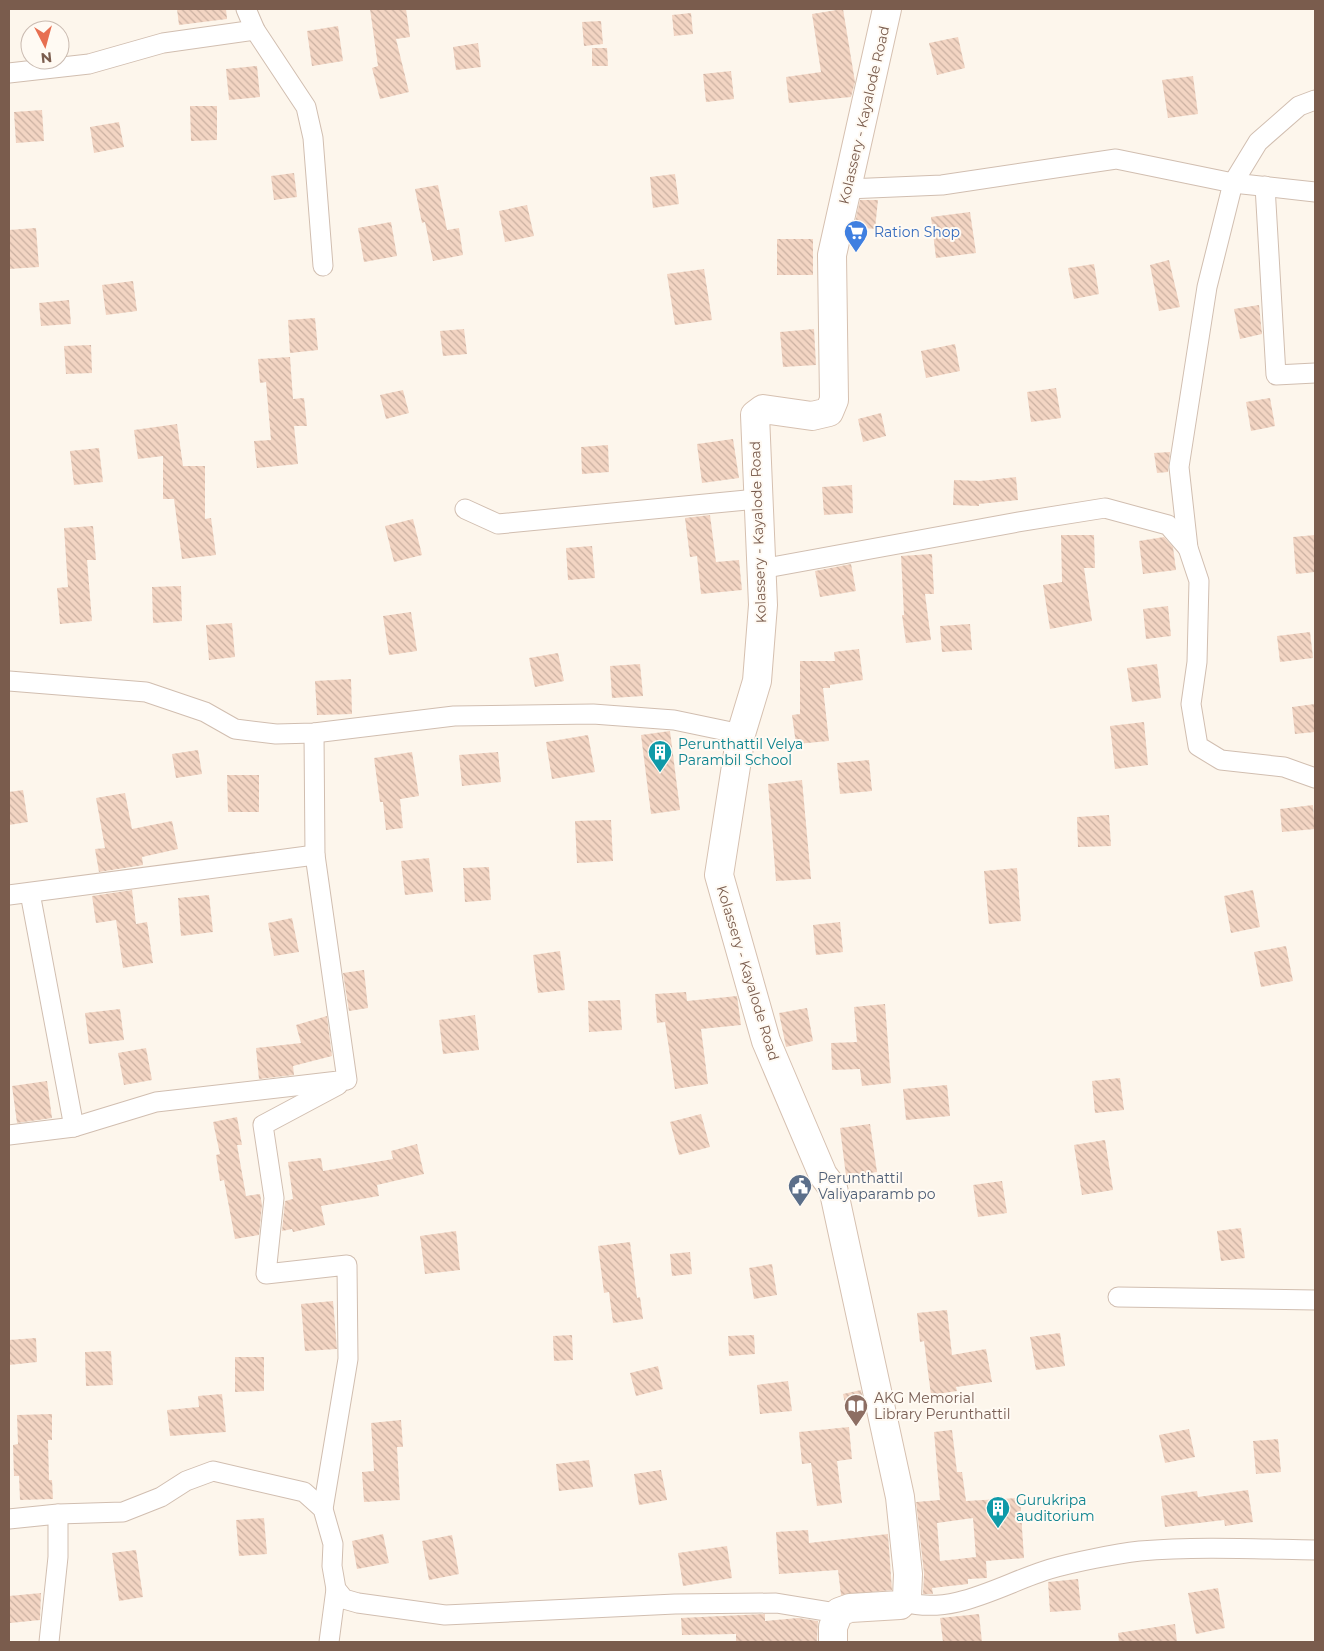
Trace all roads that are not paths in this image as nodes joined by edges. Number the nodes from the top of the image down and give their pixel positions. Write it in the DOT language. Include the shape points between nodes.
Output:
graph roads {
  1 [pos="246,9"];
  2 [pos="887,9"];
  3 [pos="255,30"];
  4 [pos="9,72"];
  5 [pos="1315,100"];
  6 [pos="1233,183"];
  7 [pos="1265,186"];
  8 [pos="847,189"];
  9 [pos="1315,192"];
  10 [pos="323,266"];
  11 [pos="1315,373"];
  12 [pos="757,499"];
  13 [pos="465,509"];
  14 [pos="1188,548"];
  15 [pos="761,569"];
  16 [pos="9,681"];
  17 [pos="314,733"];
  18 [pos="741,734"];
  19 [pos="1315,778"];
  20 [pos="315,855"];
  21 [pos="30,893"];
  22 [pos="9,895"];
  23 [pos="347,1080"];
  24 [pos="74,1127"];
  25 [pos="9,1135"];
  26 [pos="1118,1296"];
  27 [pos="1315,1300"];
  28 [pos="323,1509"];
  29 [pos="58,1514"];
  30 [pos="9,1519"];
  31 [pos="1315,1550"];
  32 [pos="336,1589"];
  33 [pos="904,1602"];
  34 [pos="837,1613"];
  35 [pos="49,1642"];
  36 [pos="329,1642"];
  37 [pos="833,1642"];
  1 -- 3 [label="street"];
  2 -- 8 [label="main road, Kolassery - Kayalode Road"];
  3 -- 4 [label="street" via="163,43 89,64"];
  3 -- 10 [label="street" via="306,107 312,138"];
  5 -- 6 [label="street" via="1299,106 1258,142"];
  6 -- 7 [label="street"];
  6 -- 8 [label="street" via="1116,159 942,185"];
  6 -- 14 [label="street" via="1206,286 1179,467"];
  7 -- 9 [label="street"];
  7 -- 11 [label="street" via="1276,375"];
  8 -- 12 [label="main road, Kolassery - Kayalode Road" via="832,255 834,400 829,412 812,416 763,409 754,415"];
  12 -- 13 [label="street" via="498,524"];
  12 -- 15 [label="main road, Kolassery - Kayalode Road"];
  14 -- 15 [label="street" via="1168,524 1105,508"];
  14 -- 19 [label="street" via="1199,581 1197,662 1191,704 1198,746 1221,760 1284,767"];
  15 -- 18 [label="main road, Kolassery - Kayalode Road" via="763,605 757,681"];
  16 -- 17 [label="street" via="146,692 205,712 235,729 276,734"];
  17 -- 18 [label="street" via="454,716 594,714 674,720"];
  17 -- 20 [label="street"];
  18 -- 33 [label="main road, Kolassery - Kayalode Road" via="719,875 766,1041 823,1175 833,1188 839,1211 856,1304 900,1497 908,1574"];
  20 -- 21 [label="street"];
  20 -- 23 [label="street"];
  21 -- 22 [label="street"];
  21 -- 24 [label="street"];
  23 -- 24 [label="street" via="156,1102"];
  23 -- 28 [label="street" via="263,1125 274,1198 266,1274 347,1265 348,1359"];
  24 -- 25 [label="street"];
  26 -- 27 [label="street"];
  28 -- 29 [label="street" via="304,1492 213,1471 186,1481 162,1497 123,1512"];
  28 -- 32 [label="street" via="333,1544"];
  29 -- 30 [label="street"];
  29 -- 35 [label="street" via="58,1557"];
  31 -- 33 [label="street" via="1139,1552 1050,1569 967,1600 940,1606"];
  32 -- 34 [label="street" via="344,1599 358,1604 444,1615 675,1604 776,1603"];
  32 -- 36 [label="street"];
  33 -- 34 [label="main road" via="894,1606 850,1608"];
  34 -- 37 [label="main road"];
}
